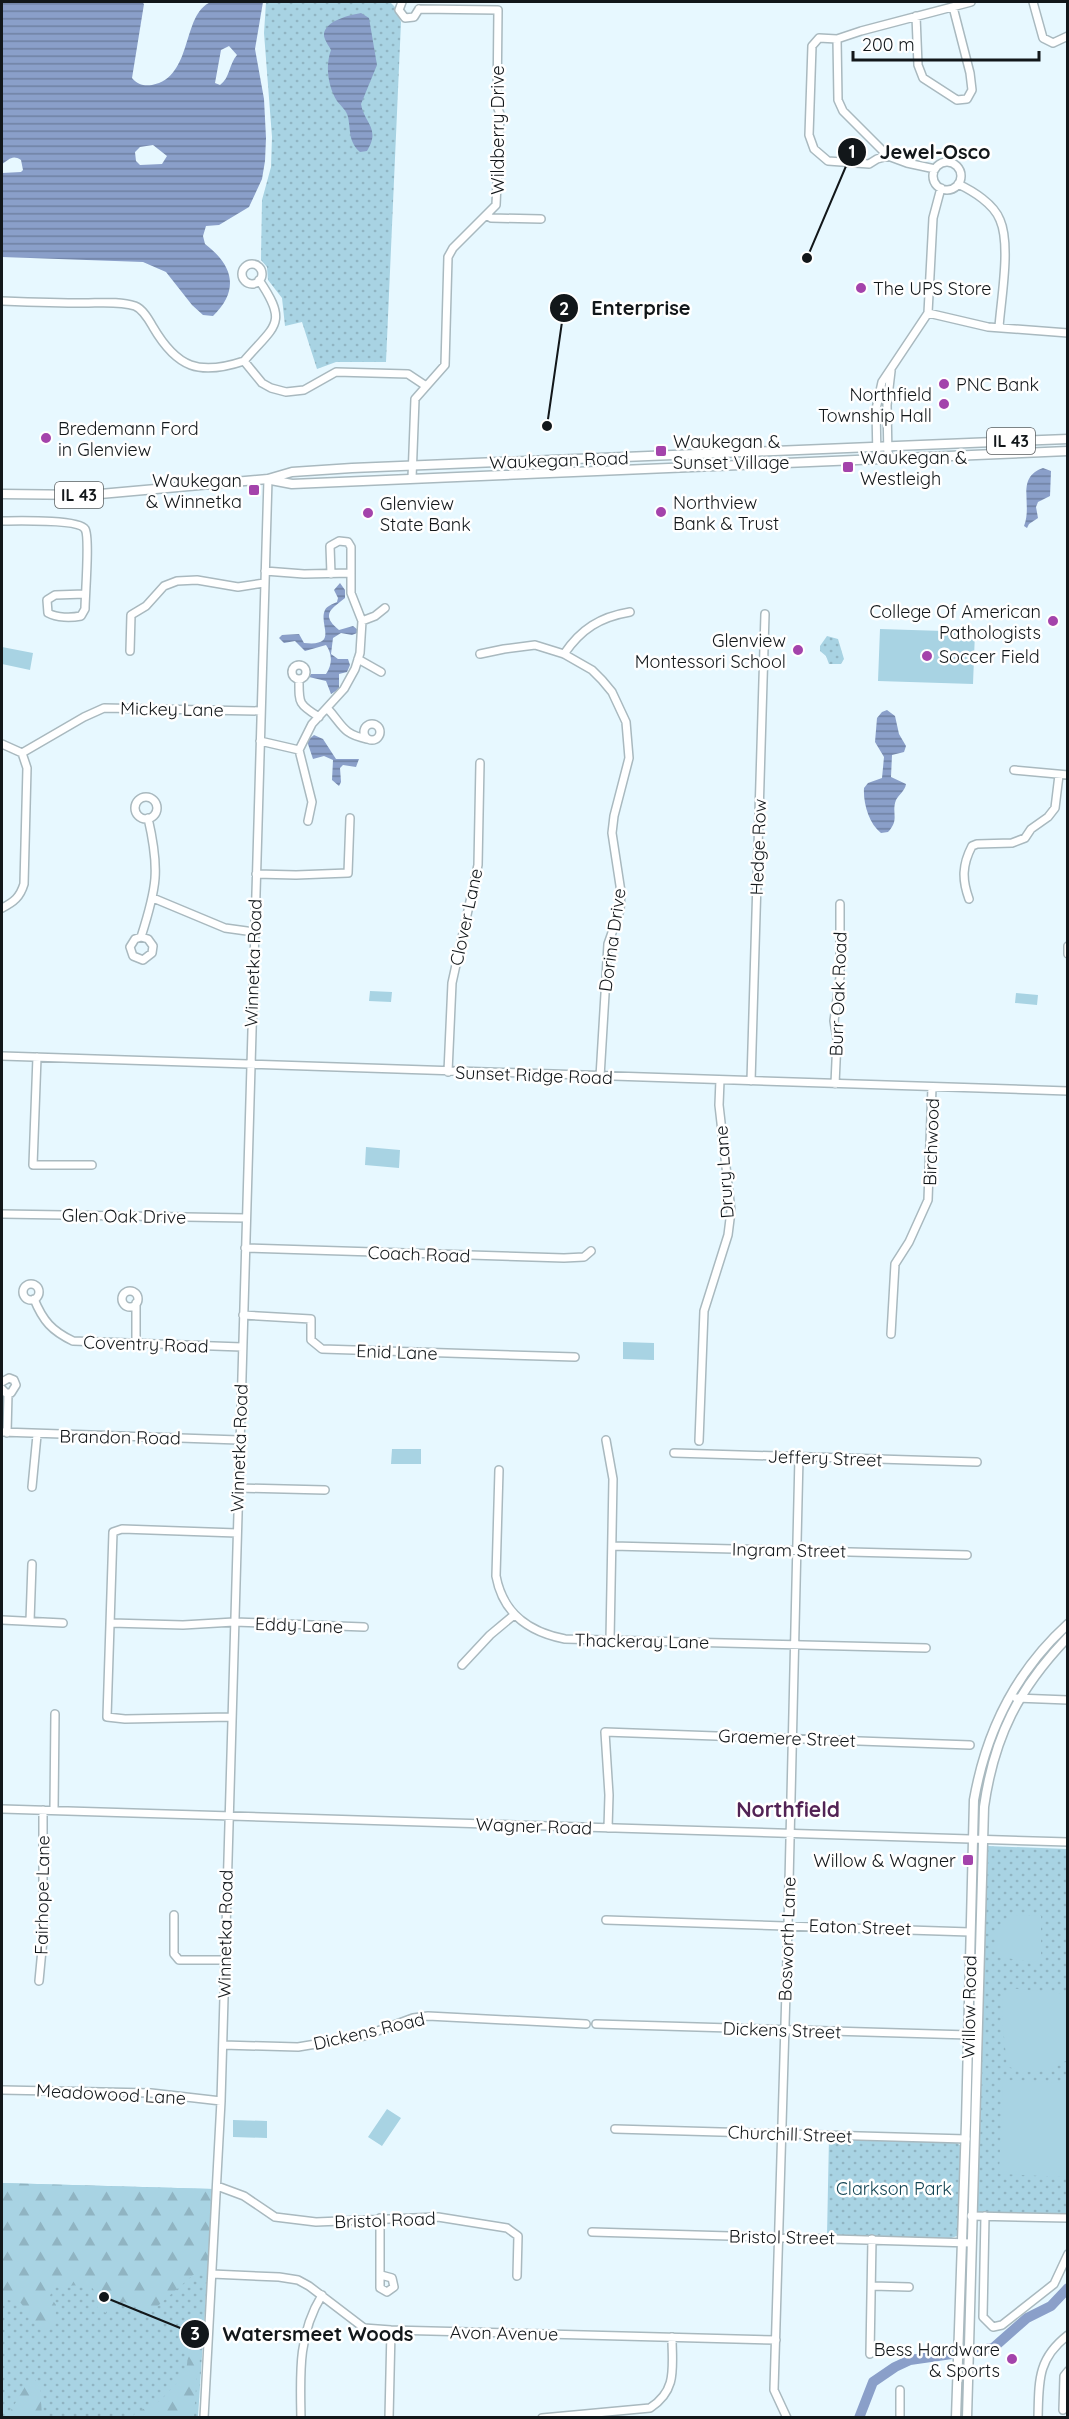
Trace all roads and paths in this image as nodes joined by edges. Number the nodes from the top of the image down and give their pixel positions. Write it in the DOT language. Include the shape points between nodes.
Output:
graph roads {
  1 [pos="402,2"];
  2 [pos="971,2"];
  3 [pos="1033,2"];
  4 [pos="417,5"];
  5 [pos="953,6"];
  6 [pos="916,16"];
  7 [pos="1068,36"];
  8 [pos="837,39"];
  9 [pos="888,156"];
  10 [pos="935,170"];
  11 [pos="958,184"];
  12 [pos="940,188"];
  13 [pos="487,215"];
  14 [pos="541,219"];
  15 [pos="259,280"];
  16 [pos="2,301"];
  17 [pos="928,314"];
  18 [pos="999,327"];
  19 [pos="1068,333"];
  20 [pos="244,361"];
  21 [pos="891,368"];
  22 [pos="426,386"];
  23 [pos="1068,439"];
  24 [pos="877,446"];
  25 [pos="887,446"];
  26 [pos="1068,451"];
  27 [pos="734,453"];
  28 [pos="888,458"];
  29 [pos="877,459"];
  30 [pos="735,464"];
  31 [pos="412,465"];
  32 [pos="412,477"];
  33 [pos="268,479"];
  34 [pos="2,494"];
  35 [pos="2,521"];
  36 [pos="265,571"];
  37 [pos="351,573"];
  38 [pos="331,574"];
  39 [pos="264,584"];
  40 [pos="85,594"];
  41 [pos="385,608"];
  42 [pos="630,612"];
  43 [pos="765,614"];
  44 [pos="362,621"];
  45 [pos="130,651"];
  46 [pos="480,654"];
  47 [pos="564,654"];
  48 [pos="358,659"];
  49 [pos="381,672"];
  50 [pos="299,680"];
  51 [pos="327,708"];
  52 [pos="261,711"];
  53 [pos="319,717"];
  54 [pos="368,739"];
  55 [pos="260,741"];
  56 [pos="2,744"];
  57 [pos="298,750"];
  58 [pos="22,753"];
  59 [pos="480,763"];
  60 [pos="1014,770"];
  61 [pos="1064,775"];
  62 [pos="148,818"];
  63 [pos="350,818"];
  64 [pos="308,821"];
  65 [pos="256,874"];
  66 [pos="153,898"];
  67 [pos="969,899"];
  68 [pos="840,904"];
  69 [pos="2,908"];
  70 [pos="254,932"];
  71 [pos="141,937"];
  72 [pos="1068,946"];
  73 [pos="1068,954"];
  74 [pos="2,1056"];
  75 [pos="37,1057"];
  76 [pos="250,1065"];
  77 [pos="448,1072"];
  78 [pos="600,1077"];
  79 [pos="720,1080"];
  80 [pos="751,1081"];
  81 [pos="835,1084"];
  82 [pos="932,1087"];
  83 [pos="1068,1091"];
  84 [pos="92,1165"];
  85 [pos="2,1214"];
  86 [pos="246,1218"];
  87 [pos="245,1248"];
  88 [pos="591,1251"];
  89 [pos="34,1299"];
  90 [pos="136,1303"];
  91 [pos="243,1315"];
  92 [pos="891,1334"];
  93 [pos="136,1343"];
  94 [pos="242,1347"];
  95 [pos="575,1357"];
  96 [pos="2,1382"];
  97 [pos="5,1391"];
  98 [pos="4,1432"];
  99 [pos="37,1435"];
  100 [pos="239,1440"];
  101 [pos="606,1440"];
  102 [pos="699,1441"];
  103 [pos="674,1453"];
  104 [pos="799,1457"];
  105 [pos="977,1462"];
  106 [pos="499,1470"];
  107 [pos="32,1487"];
  108 [pos="238,1488"];
  109 [pos="325,1490"];
  110 [pos="237,1533"];
  111 [pos="612,1546"];
  112 [pos="796,1551"];
  113 [pos="967,1555"];
  114 [pos="32,1564"];
  115 [pos="514,1615"];
  116 [pos="2,1620"];
  117 [pos="30,1621"];
  118 [pos="234,1622"];
  119 [pos="63,1623"];
  120 [pos="111,1623"];
  121 [pos="1068,1624"];
  122 [pos="364,1627"];
  123 [pos="1068,1637"];
  124 [pos="610,1640"];
  125 [pos="795,1645"];
  126 [pos="926,1648"];
  127 [pos="462,1665"];
  128 [pos="1013,1697"];
  129 [pos="1068,1700"];
  130 [pos="55,1714"];
  131 [pos="231,1717"];
  132 [pos="792,1738"];
  133 [pos="969,1745"];
  134 [pos="2,1809"];
  135 [pos="44,1810"];
  136 [pos="54,1810"];
  137 [pos="228,1816"];
  138 [pos="608,1828"];
  139 [pos="790,1832"];
  140 [pos="973,1838"];
  141 [pos="983,1838"];
  142 [pos="1068,1842"];
  143 [pos="174,1915"];
  144 [pos="606,1920"];
  145 [pos="788,1925"];
  146 [pos="970,1932"];
  147 [pos="225,1960"];
  148 [pos="39,1981"];
  149 [pos="586,2024"];
  150 [pos="596,2024"];
  151 [pos="785,2030"];
  152 [pos="969,2035"];
  153 [pos="223,2044"];
  154 [pos="2,2090"];
  155 [pos="221,2101"];
  156 [pos="615,2128"];
  157 [pos="782,2134"];
  158 [pos="966,2139"];
  159 [pos="217,2186"];
  160 [pos="971,2216"];
  161 [pos="985,2216"];
  162 [pos="380,2218"];
  163 [pos="1068,2218"];
  164 [pos="592,2232"];
  165 [pos="779,2237"];
  166 [pos="872,2239"];
  167 [pos="967,2242"];
  168 [pos="1068,2254"];
  169 [pos="213,2274"];
  170 [pos="381,2275"];
  171 [pos="517,2276"];
  172 [pos="872,2286"];
  173 [pos="909,2287"];
  174 [pos="322,2295"];
  175 [pos="391,2330"];
  176 [pos="1068,2335"];
  177 [pos="672,2337"];
  178 [pos="776,2340"];
  179 [pos="870,2354"];
  180 [pos="1068,2371"];
  181 [pos="963,2372"];
  182 [pos="900,2390"];
  183 [pos="1063,2410"];
  184 [pos="204,2418"];
  185 [pos="301,2418"];
  186 [pos="389,2418"];
  187 [pos="543,2418"];
  188 [pos="787,2418"];
  189 [pos="900,2418"];
  190 [pos="956,2418"];
  191 [pos="967,2418"];
  192 [pos="1038,2418"];
  1 -- 4 [label="street, Wildberry Drive" via="399,10 405,18 414,17"];
  2 -- 5 [label="street"];
  3 -- 7 [label="street" via="1043,38 1053,43"];
  4 -- 13 [label="street, Wildberry Drive" via="498,10 497,201"];
  5 -- 6 [label="street"];
  5 -- 6 [label="street" via="970,73 972,90 967,99 957,100 923,78 918,64"];
  6 -- 8 [label="street"];
  8 -- 9 [label="street" via="838,100 843,111"];
  8 -- 9 [label="street" via="819,38 812,46 812,146 828,161 869,164"];
  9 -- 10 [label="street"];
  10 -- 11 [label="street" via="943,163 953,164 960,174"];
  10 -- 12 [label="street" via="934,180"];
  11 -- 12 [label="street" via="948,190"];
  11 -- 18 [label="street" via="988,204 1003,227"];
  12 -- 17 [label="street" via="933,218"];
  13 -- 14 [label="street" via="495,219"];
  13 -- 22 [label="street, Wildberry Drive" via="448,257 445,365"];
  15 -- 20 [label="street" via="275,303 277,317 273,328"];
  16 -- 20 [label="street" via="135,306 167,348 184,362 205,369"];
  17 -- 18 [label="street"];
  17 -- 21 [label="street"];
  18 -- 19 [label="street"];
  20 -- 22 [label="street" via="262,383 286,392 304,390 336,372 408,374"];
  21 -- 24 [label="street" via="878,394"];
  21 -- 25 [label="street"];
  22 -- 31 [label="street, Wildberry Drive" via="413,406"];
  23 -- 25 [label="main road, Waukegan Road / IL 43"];
  24 -- 25 [label="main road, Waukegan Road / IL 43"];
  24 -- 27 [label="main road, Waukegan Road / IL 43"];
  24 -- 29 [label="street"];
  25 -- 28 [label="street"];
  26 -- 28 [label="main road, Waukegan Road / IL 43"];
  27 -- 30 [label="main road"];
  27 -- 31 [label="main road, Waukegan Road / IL 43"];
  28 -- 29 [label="main road, Waukegan Road / IL 43"];
  29 -- 30 [label="main road, Waukegan Road / IL 43"];
  30 -- 32 [label="main road, Waukegan Road / IL 43"];
  31 -- 32 [label="street, Wildberry Drive"];
  31 -- 33 [label="main road, Waukegan Road / IL 43" via="292,472"];
  32 -- 33 [label="main road, Waukegan Road / IL 43" via="291,484"];
  33 -- 34 [label="main road, Waukegan Road / IL 43" via="89,495"];
  33 -- 36 [label="street, Winnetka Road"];
  35 -- 40 [label="street" via="68,522 84,527"];
  36 -- 38 [label="street"];
  36 -- 39 [label="street, Winnetka Road"];
  37 -- 38 [label="street"];
  37 -- 38 [label="street" via="351,547 348,542 339,542 330,546"];
  37 -- 44 [label="street" via="351,593"];
  39 -- 45 [label="street" via="238,587 197,580 170,583 131,615"];
  39 -- 52 [label="street, Winnetka Road"];
  40 -- 40 [label="street" via="81,616 48,613 47,600 55,595"];
  41 -- 44 [label="street"];
  42 -- 47 [label="street" via="593,624 575,638"];
  43 -- 80 [label="street, Hedge Row"];
  44 -- 48 [label="street"];
  46 -- 47 [label="street, Dorina Drive" via="536,645"];
  47 -- 78 [label="street, Dorina Drive" via="592,670 612,692 623,715 628,740 627,773 612,833 621,892 620,910 608,944"];
  48 -- 49 [label="street"];
  48 -- 51 [label="street" via="344,688"];
  50 -- 53 [label="street" via="299,702"];
  51 -- 53 [label="street"];
  51 -- 54 [label="street" via="345,731"];
  52 -- 55 [label="street, Winnetka Road"];
  52 -- 58 [label="street, Mickey Lane" via="104,708"];
  53 -- 57 [label="street"];
  55 -- 57 [label="street"];
  55 -- 65 [label="street, Winnetka Road"];
  56 -- 58 [label="street"];
  57 -- 64 [label="street" via="312,802"];
  58 -- 69 [label="street" via="27,768 24,884 20,895"];
  59 -- 77 [label="street, Clover Lane" via="478,865 452,982"];
  60 -- 61 [label="street"];
  61 -- 67 [label="street" via="1055,808 1025,838 1012,843 972,846 963,868"];
  62 -- 66 [label="street" via="157,870"];
  63 -- 65 [label="street" via="348,873"];
  65 -- 70 [label="street, Winnetka Road"];
  66 -- 70 [label="street" via="225,928"];
  66 -- 71 [label="street"];
  68 -- 81 [label="street, Burr Oak Road"];
  70 -- 76 [label="street, Winnetka Road"];
  72 -- 73 [label="street"];
  74 -- 75 [label="street, Sunset Ridge Road"];
  75 -- 76 [label="street, Sunset Ridge Road"];
  75 -- 84 [label="street" via="33,1164"];
  76 -- 77 [label="street, Sunset Ridge Road"];
  76 -- 86 [label="street, Winnetka Road"];
  77 -- 78 [label="street, Sunset Ridge Road"];
  78 -- 79 [label="street, Sunset Ridge Road"];
  79 -- 80 [label="street, Sunset Ridge Road"];
  79 -- 102 [label="street, Drury Lane" via="719,1105 731,1211 728,1235 704,1311"];
  80 -- 81 [label="street, Sunset Ridge Road"];
  81 -- 82 [label="street, Sunset Ridge Road"];
  82 -- 83 [label="street, Sunset Ridge Road"];
  82 -- 92 [label="street, Birchwood" via="928,1200 895,1264"];
  85 -- 86 [label="street, Glen Oak Drive"];
  86 -- 87 [label="street, Winnetka Road"];
  87 -- 88 [label="street, Coach Road" via="564,1258 584,1257"];
  87 -- 91 [label="street, Winnetka Road"];
  89 -- 93 [label="street, Coventry Road" via="42,1318 73,1341"];
  90 -- 93 [label="street"];
  91 -- 94 [label="street, Winnetka Road"];
  91 -- 95 [label="street, Enid Lane" via="310,1319 310,1340 322,1349"];
  93 -- 94 [label="street, Coventry Road"];
  94 -- 100 [label="street, Winnetka Road"];
  96 -- 97 [label="street" via="9,1378 15,1382 15,1390"];
  97 -- 98 [label="street"];
  98 -- 99 [label="street, Brandon Road"];
  99 -- 100 [label="street, Brandon Road"];
  99 -- 107 [label="street"];
  100 -- 108 [label="street, Winnetka Road"];
  101 -- 111 [label="street" via="613,1479"];
  103 -- 104 [label="street, Jeffery Street"];
  104 -- 105 [label="street, Jeffery Street"];
  104 -- 112 [label="street, Bosworth Lane"];
  106 -- 115 [label="street, Thackeray Lane" via="496,1576 504,1603"];
  108 -- 109 [label="street"];
  108 -- 110 [label="street, Winnetka Road"];
  110 -- 118 [label="street, Winnetka Road"];
  110 -- 120 [label="street" via="122,1529 113,1532"];
  111 -- 112 [label="street, Ingram Street"];
  111 -- 124 [label="street"];
  112 -- 113 [label="street, Ingram Street"];
  112 -- 125 [label="street, Bosworth Lane"];
  114 -- 117 [label="street"];
  115 -- 124 [label="street, Thackeray Lane" via="531,1629 548,1635"];
  115 -- 127 [label="street"];
  116 -- 117 [label="street"];
  117 -- 119 [label="street"];
  118 -- 120 [label="street, Eddy Lane"];
  118 -- 122 [label="street, Eddy Lane"];
  118 -- 131 [label="street, Winnetka Road"];
  120 -- 131 [label="street" via="107,1717"];
  121 -- 128 [label="main road, Willow Road" via="1031,1663"];
  123 -- 128 [label="main road, Willow Road"];
  124 -- 125 [label="street, Thackeray Lane"];
  125 -- 126 [label="street, Thackeray Lane"];
  125 -- 132 [label="street, Bosworth Lane"];
  128 -- 129 [label="street"];
  128 -- 140 [label="main road, Willow Road" via="997,1720 979,1772"];
  128 -- 141 [label="main road, Willow Road" via="989,1778"];
  130 -- 136 [label="street"];
  131 -- 137 [label="street, Winnetka Road"];
  132 -- 133 [label="street, Graemere Street"];
  132 -- 138 [label="street, Graemere Street" via="605,1732"];
  132 -- 139 [label="street, Bosworth Lane"];
  134 -- 135 [label="street, Wagner Road"];
  135 -- 136 [label="street, Wagner Road"];
  135 -- 148 [label="street, Fairhope Lane"];
  136 -- 137 [label="street, Wagner Road"];
  137 -- 138 [label="street, Wagner Road"];
  137 -- 147 [label="street, Winnetka Road"];
  138 -- 139 [label="street, Wagner Road"];
  139 -- 140 [label="street, Wagner Road"];
  139 -- 145 [label="street, Bosworth Lane"];
  140 -- 141 [label="street, Wagner Road"];
  140 -- 146 [label="main road, Willow Road"];
  141 -- 142 [label="street, Wagner Road"];
  141 -- 160 [label="main road, Willow Road"];
  143 -- 147 [label="street" via="174,1954 179,1960"];
  144 -- 145 [label="street, Eaton Street"];
  145 -- 146 [label="street, Eaton Street"];
  145 -- 151 [label="street, Bosworth Lane"];
  146 -- 152 [label="main road, Willow Road"];
  147 -- 153 [label="street, Winnetka Road"];
  149 -- 153 [label="street, Dickens Road" via="428,2016 364,2036 298,2047"];
  150 -- 151 [label="street, Dickens Street"];
  151 -- 152 [label="street, Dickens Street"];
  151 -- 157 [label="street, Bosworth Lane"];
  152 -- 158 [label="main road, Willow Road"];
  153 -- 155 [label="street, Winnetka Road"];
  154 -- 155 [label="street, Meadowood Lane" via="151,2093"];
  155 -- 159 [label="street, Winnetka Road"];
  156 -- 157 [label="street, Churchill Street"];
  157 -- 158 [label="street, Churchill Street"];
  157 -- 165 [label="street, Bosworth Lane"];
  158 -- 167 [label="main road, Willow Road"];
  159 -- 162 [label="street, Bristol Road" via="244,2196 276,2217 296,2221"];
  159 -- 169 [label="street, Winnetka Road"];
  160 -- 161 [label="street"];
  160 -- 167 [label="main road, Willow Road"];
  161 -- 163 [label="street"];
  161 -- 168 [label="street" via="983,2317 993,2327 1002,2325 1054,2284"];
  162 -- 170 [label="street"];
  162 -- 171 [label="street, Bristol Road" via="438,2217 507,2228 518,2236"];
  164 -- 165 [label="street, Bristol Street"];
  165 -- 166 [label="street, Bristol Street"];
  165 -- 178 [label="street, Bosworth Lane"];
  166 -- 167 [label="street, Bristol Street"];
  166 -- 172 [label="street"];
  167 -- 181 [label="main road, Willow Road"];
  169 -- 174 [label="street, Avon Avenue" via="298,2280"];
  169 -- 184 [label="street, Winnetka Road"];
  172 -- 173 [label="street"];
  172 -- 179 [label="street"];
  174 -- 175 [label="street, Avon Avenue" via="364,2328"];
  174 -- 185 [label="street" via="303,2336"];
  175 -- 177 [label="street, Avon Avenue"];
  175 -- 186 [label="street"];
  176 -- 192 [label="street" via="1049,2351 1043,2362"];
  177 -- 178 [label="street, Avon Avenue"];
  177 -- 187 [label="street" via="668,2391 650,2408"];
  178 -- 188 [label="street, Bosworth Lane" via="774,2390"];
  180 -- 183 [label="street" via="1064,2376"];
  181 -- 190 [label="main road, Willow Road"];
  181 -- 191 [label="main road, Willow Road"];
  182 -- 189 [label="street"];
}
